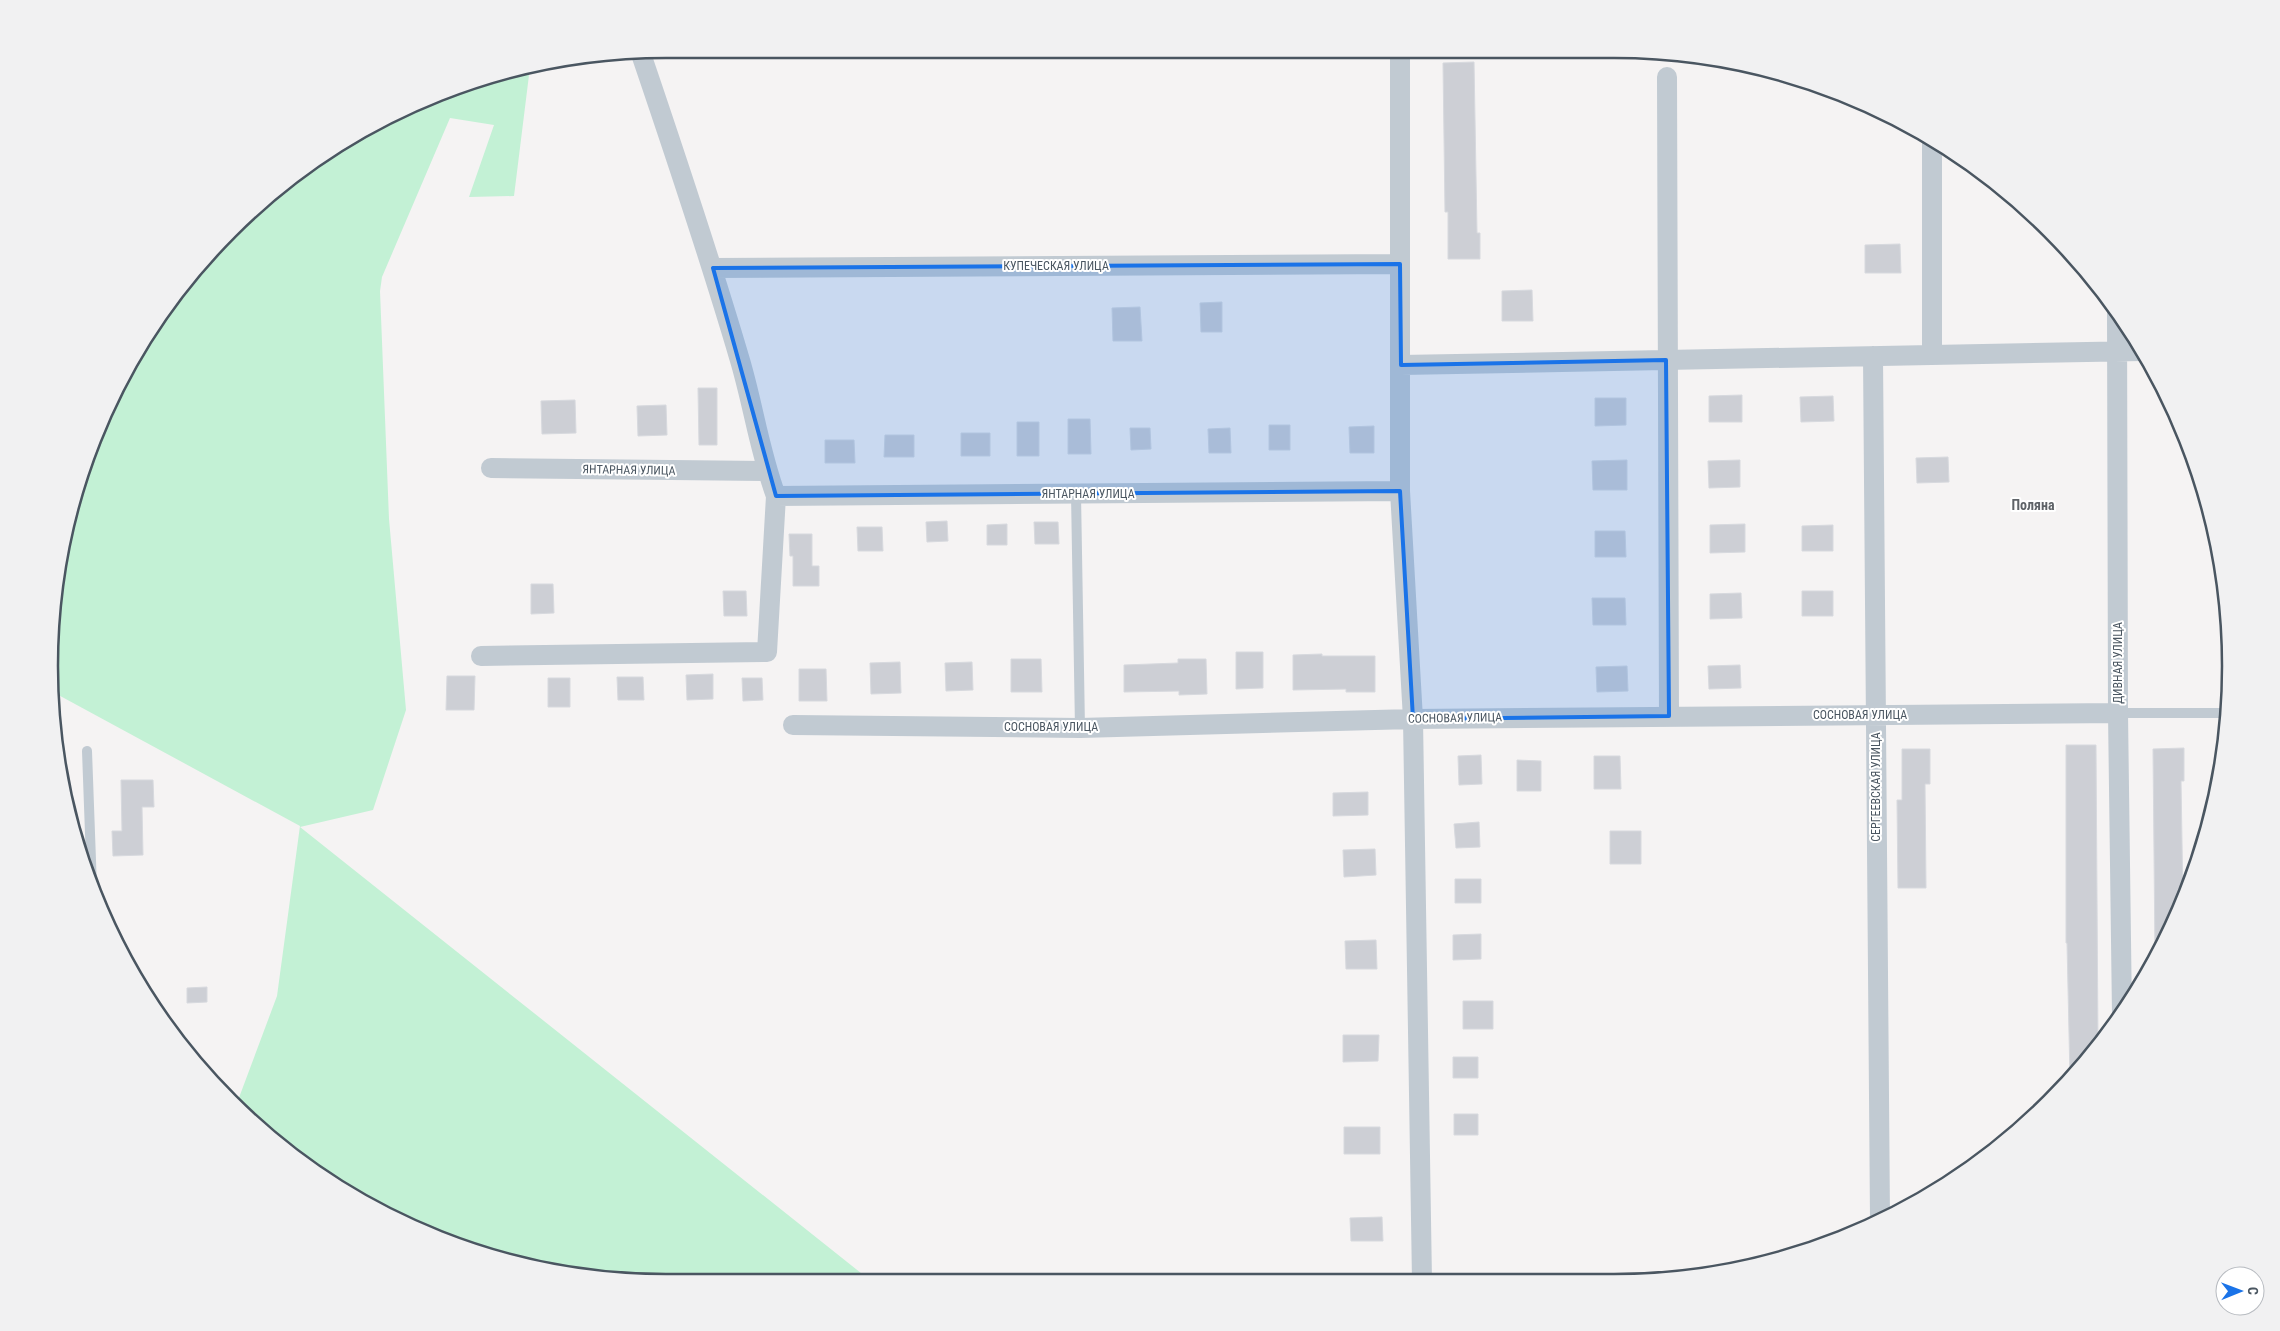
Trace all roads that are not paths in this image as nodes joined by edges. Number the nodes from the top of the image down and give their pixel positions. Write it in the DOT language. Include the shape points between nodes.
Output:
graph roads {
  1 [pos="1400,58"];
  2 [pos="643,59"];
  3 [pos="1667,77"];
  4 [pos="1932,147"];
  5 [pos="1400,264"];
  6 [pos="713,268"];
  7 [pos="2117,324"];
  8 [pos="2118,351"];
  9 [pos="2134,351"];
  10 [pos="1932,355"];
  11 [pos="1873,356"];
  12 [pos="1666,360"];
  13 [pos="1400,365"];
  14 [pos="491,468"];
  15 [pos="767,471"];
  16 [pos="1400,492"];
  17 [pos="1076,494"];
  18 [pos="776,496"];
  19 [pos="481,656"];
  20 [pos="2220,713"];
  21 [pos="2118,714"];
  22 [pos="1876,715"];
  23 [pos="1668,716"];
  24 [pos="1413,719"];
  25 [pos="793,725"];
  26 [pos="1080,728"];
  27 [pos="88,751"];
  28 [pos="91,864"];
  29 [pos="2122,1000"];
  30 [pos="1880,1212"];
  31 [pos="1422,1274"];
  1 -- 5 [label="street"];
  2 -- 6 [label="street"];
  3 -- 12 [label="street"];
  4 -- 10 [label="street"];
  5 -- 6 [label="street, КУПЕЧЕСКАЯ УЛИЦА"];
  5 -- 13 [label="street"];
  6 -- 15 [label="street" via="742,365"];
  7 -- 8 [label="street, ДИВНАЯ УЛИЦА"];
  8 -- 9 [label="street"];
  8 -- 10 [label="street"];
  8 -- 21 [label="street, ДИВНАЯ УЛИЦА"];
  10 -- 11 [label="street"];
  11 -- 12 [label="street"];
  11 -- 22 [label="street, СЕРГЕЕВСКАЯ УЛИЦА"];
  12 -- 13 [label="street"];
  12 -- 23 [label="street"];
  13 -- 16 [label="street"];
  14 -- 15 [label="street, ЯНТАРНАЯ УЛИЦА"];
  15 -- 18 [label="street"];
  16 -- 17 [label="street, ЯНТАРНАЯ УЛИЦА"];
  16 -- 24 [label="street"];
  17 -- 18 [label="street, ЯНТАРНАЯ УЛИЦА"];
  17 -- 26 [label="lane"];
  18 -- 19 [label="street" via="767,652"];
  20 -- 21 [label="lane"];
  21 -- 22 [label="street, СОСНОВАЯ УЛИЦА"];
  21 -- 29 [label="street, ДИВНАЯ УЛИЦА"];
  22 -- 23 [label="street, СОСНОВАЯ УЛИЦА"];
  22 -- 30 [label="street, СЕРГЕЕВСКАЯ УЛИЦА"];
  23 -- 24 [label="street, СОСНОВАЯ УЛИЦА"];
  24 -- 26 [label="street, СОСНОВАЯ УЛИЦА"];
  24 -- 31 [label="street"];
  25 -- 26 [label="street, СОСНОВАЯ УЛИЦА"];
  27 -- 28 [label="lane"];
}
